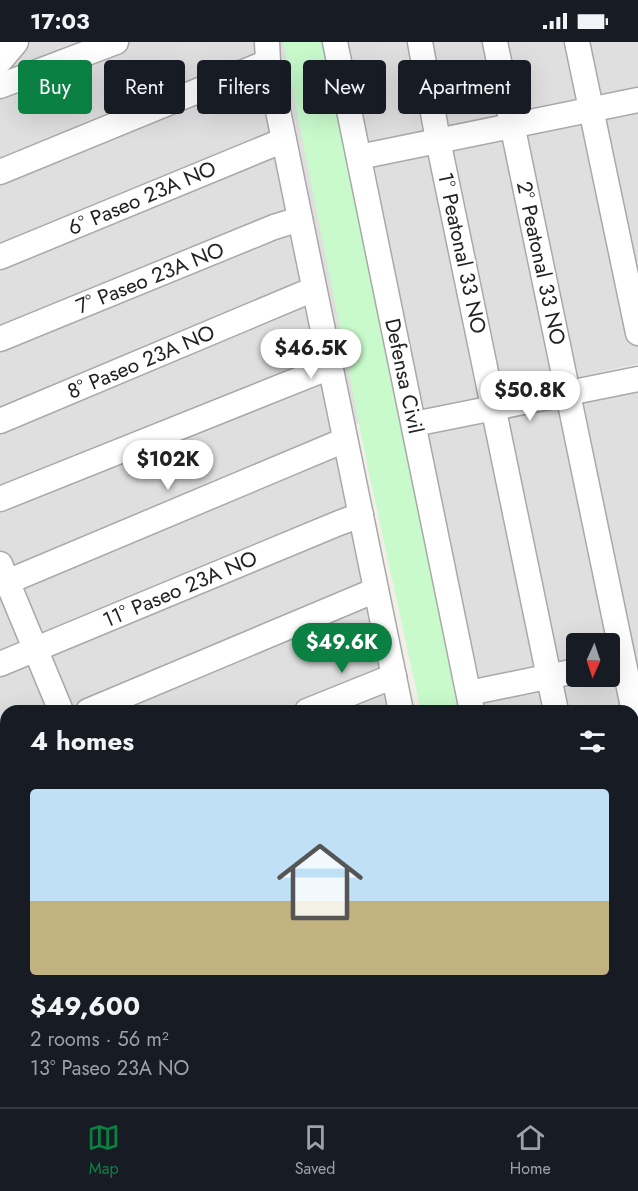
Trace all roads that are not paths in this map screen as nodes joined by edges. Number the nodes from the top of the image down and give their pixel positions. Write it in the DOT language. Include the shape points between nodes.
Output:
graph roads {
  1 [pos="16,42"];
  2 [pos="116,42"];
  3 [pos="335,42"];
  4 [pos="420,42"];
  5 [pos="495,42"];
  6 [pos="577,42"];
  7 [pos="268,52"];
  8 [pos="0,61"];
  9 [pos="0,86"];
  10 [pos="638,100"];
  11 [pos="592,109"];
  12 [pos="512,126"];
  13 [pos="284,140"];
  14 [pos="438,140"];
  15 [pos="359,157"];
  16 [pos="0,172"];
  17 [pos="300,219"];
  18 [pos="0,257"];
  19 [pos="314,288"];
  20 [pos="638,333"];
  21 [pos="0,339"];
  22 [pos="330,367"];
  23 [pos="638,379"];
  24 [pos="568,393"];
  25 [pos="493,407"];
  26 [pos="0,421"];
  27 [pos="414,424"];
  28 [pos="345,440"];
  29 [pos="0,499"];
  30 [pos="361,515"];
  31 [pos="4,573"];
  32 [pos="376,590"];
  33 [pos="35,649"];
  34 [pos="624,662"];
  35 [pos="0,664"];
  36 [pos="566,673"];
  37 [pos="394,676"];
  38 [pos="548,676"];
  39 [pos="471,702"];
  40 [pos="58,705"];
  41 [pos="102,705"];
  42 [pos="322,705"];
  43 [pos="400,705"];
  44 [pos="555,705"];
  45 [pos="633,705"];
  1 -- 8 [label="street"];
  2 -- 9 [label="street"];
  3 -- 15 [label="street, Defensa Civil"];
  4 -- 14 [label="street, 1° Peatonal 33 NO"];
  5 -- 12 [label="street, 2° Peatonal 33 NO"];
  6 -- 11 [label="street"];
  7 -- 13 [label="street"];
  7 -- 16 [label="street"];
  10 -- 11 [label="street"];
  11 -- 12 [label="street"];
  11 -- 20 [label="street"];
  12 -- 14 [label="street"];
  12 -- 24 [label="street, 2° Peatonal 33 NO"];
  13 -- 17 [label="street"];
  13 -- 18 [label="street, 6° Paseo 23A NO"];
  14 -- 15 [label="street"];
  14 -- 25 [label="street, 1° Peatonal 33 NO"];
  15 -- 27 [label="street, Defensa Civil"];
  17 -- 19 [label="street"];
  17 -- 21 [label="street, 7° Paseo 23A NO"];
  19 -- 22 [label="street"];
  19 -- 26 [label="street, 8° Paseo 23A NO"];
  22 -- 28 [label="street"];
  22 -- 29 [label="street"];
  23 -- 24 [label="street"];
  24 -- 25 [label="street"];
  24 -- 34 [label="street, 2° Peatonal 33 NO"];
  25 -- 27 [label="street"];
  25 -- 38 [label="street, 1° Peatonal 33 NO"];
  27 -- 39 [label="street, Defensa Civil"];
  28 -- 30 [label="street"];
  28 -- 31 [label="street"];
  30 -- 32 [label="street"];
  30 -- 33 [label="street, 11° Paseo 23A NO"];
  31 -- 33 [label="street"];
  32 -- 37 [label="street"];
  32 -- 41 [label="street"];
  33 -- 35 [label="street, 11° Paseo 23A NO"];
  33 -- 40 [label="street"];
  34 -- 45 [label="street, 2° Peatonal 33 NO"];
  36 -- 38 [label="street"];
  37 -- 42 [label="street"];
  37 -- 43 [label="street"];
  38 -- 39 [label="street"];
  38 -- 44 [label="street, 1° Peatonal 33 NO"];
}
